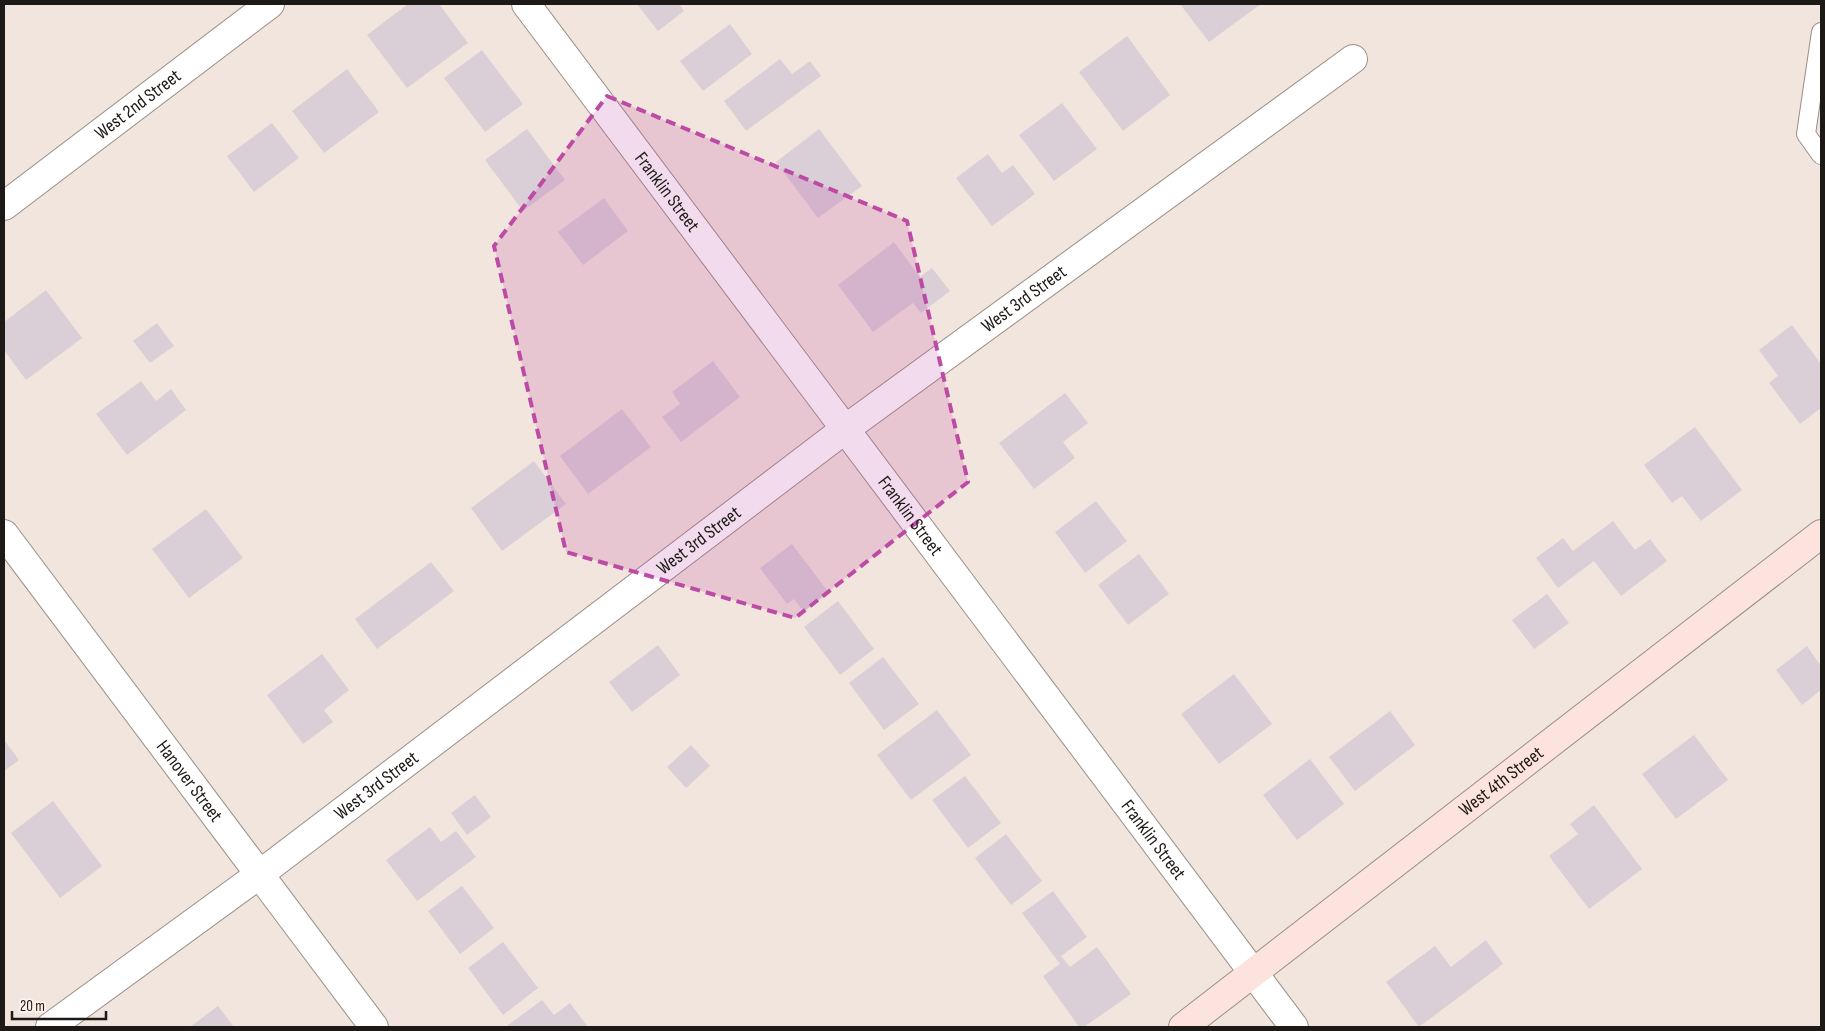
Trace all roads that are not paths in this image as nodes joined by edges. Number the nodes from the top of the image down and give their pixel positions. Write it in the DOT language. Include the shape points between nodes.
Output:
graph roads {
  1 [pos="270,4"];
  2 [pos="526,4"];
  3 [pos="1821,32"];
  4 [pos="1353,59"];
  5 [pos="1821,155"];
  6 [pos="4,206"];
  7 [pos="844,430"];
  8 [pos="4,534"];
  9 [pos="1821,534"];
  10 [pos="260,874"];
  11 [pos="1252,973"];
  12 [pos="50,1027"];
  13 [pos="374,1027"];
  14 [pos="1183,1027"];
  15 [pos="1294,1027"];
  1 -- 6 [label="street, West 2nd Street"];
  2 -- 7 [label="street, Franklin Street"];
  3 -- 5 [label="lane" via="1806,134"];
  4 -- 7 [label="street, West 3rd Street"];
  7 -- 10 [label="street, West 3rd Street"];
  7 -- 11 [label="street, Franklin Street"];
  8 -- 10 [label="street, Hanover Street"];
  9 -- 11 [label="main road, West 4th Street"];
  10 -- 12 [label="street, West 3rd Street"];
  10 -- 13 [label="street, Hanover Street"];
  11 -- 14 [label="main road, West 4th Street"];
  11 -- 15 [label="street, Franklin Street"];
}
